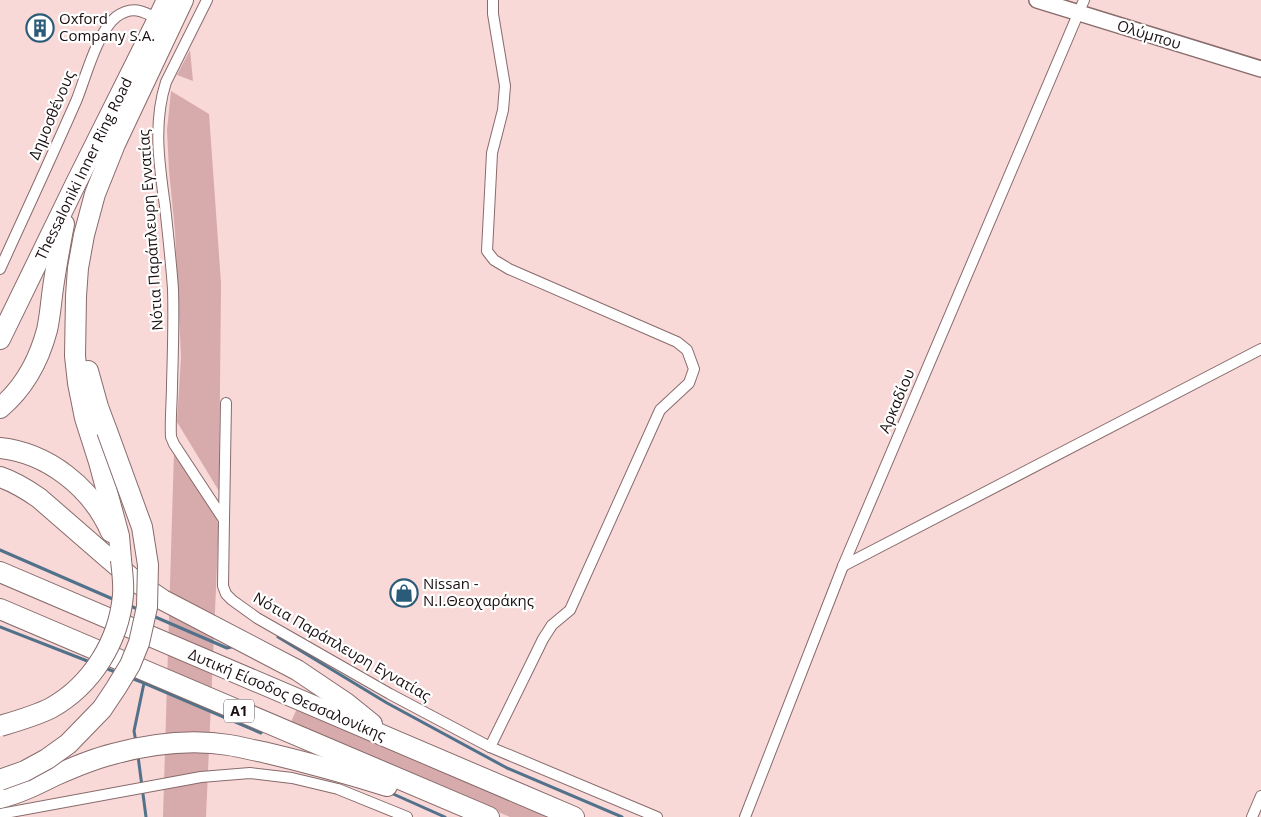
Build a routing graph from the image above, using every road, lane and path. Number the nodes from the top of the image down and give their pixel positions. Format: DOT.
graph roads {
  1 [pos="167,0"];
  2 [pos="183,0"];
  3 [pos="207,0"];
  4 [pos="493,0"];
  5 [pos="1037,0"];
  6 [pos="1081,7"];
  7 [pos="158,19"];
  8 [pos="1261,69"];
  9 [pos="77,181"];
  10 [pos="0,269"];
  11 [pos="76,309"];
  12 [pos="2,334"];
  13 [pos="1261,349"];
  14 [pos="226,403"];
  15 [pos="0,408"];
  16 [pos="0,448"];
  17 [pos="0,477"];
  18 [pos="224,520"];
  19 [pos="122,560"];
  20 [pos="843,566"];
  21 [pos="0,572"];
  22 [pos="0,609"];
  23 [pos="0,726"];
  24 [pos="391,739"];
  25 [pos="490,747"];
  26 [pos="0,780"];
  27 [pos="1261,796"];
  28 [pos="0,798"];
  29 [pos="0,814"];
  30 [pos="483,815"];
  31 [pos="407,817"];
  32 [pos="574,817"];
  33 [pos="657,817"];
  34 [pos="745,817"];
  35 [pos="1252,817"];
  1 -- 7 [label="highway, Thessaloniki Inner Ring Road"];
  2 -- 11 [label="highway, Thessaloniki Inner Ring Road"];
  3 -- 18 [label="street, Νότια Παράπλευρη Εγνατίας"];
  4 -- 25 [label="street"];
  5 -- 6 [label="main road, Ολύμπου"];
  6 -- 8 [label="main road, Ολύμπου"];
  6 -- 20 [label="street, Αρκαδίου"];
  7 -- 9 [label="highway, Thessaloniki Inner Ring Road"];
  7 -- 10 [label="street, Δημοσθένους"];
  9 -- 12 [label="highway, Thessaloniki Inner Ring Road"];
  9 -- 15 [label="highway"];
  11 -- 19 [label="highway, Thessaloniki Inner Ring Road"];
  11 -- 26 [label="highway, bridge"];
  13 -- 20 [label="street"];
  14 -- 18 [label="street"];
  16 -- 19 [label="highway"];
  17 -- 24 [label="highway"];
  18 -- 25 [label="street, Νότια Παράπλευρη Εγνατίας"];
  19 -- 23 [label="highway, Thessaloniki Inner Ring Road, bridge"];
  20 -- 34 [label="street, Αρκαδίου"];
  21 -- 24 [label="highway, Δυτική Είσοδος Θεσσαλονίκης / Α1"];
  22 -- 30 [label="highway, Α1"];
  24 -- 32 [label="highway, Δυτική Είσοδος Θεσσαλονίκης / Α1"];
  25 -- 33 [label="street, Νότια Παράπλευρη Εγνατίας"];
  27 -- 35 [label="street"];
  28 -- 30 [label="highway"];
  29 -- 31 [label="street"];
}
